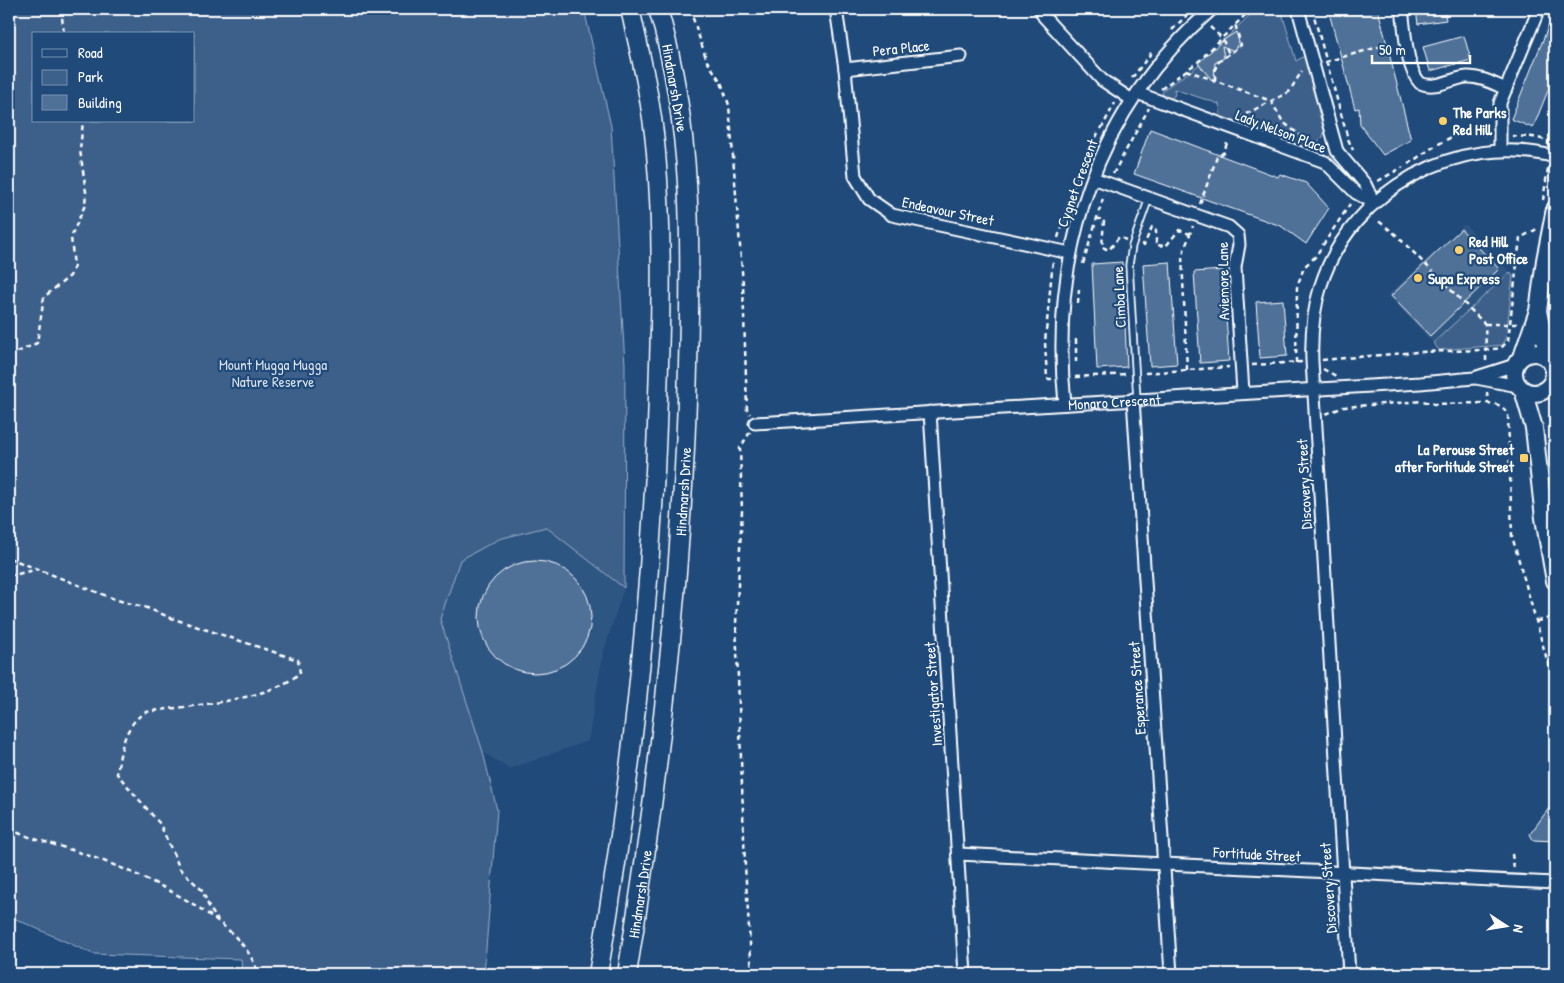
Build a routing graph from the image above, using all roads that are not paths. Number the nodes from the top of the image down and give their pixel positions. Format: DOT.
graph roads {
  1 [pos="630,9"];
  2 [pos="658,9"];
  3 [pos="836,9"];
  4 [pos="1040,9"];
  5 [pos="1212,9"];
  6 [pos="1298,9"];
  7 [pos="1402,9"];
  8 [pos="1539,9"];
  9 [pos="961,56"];
  10 [pos="845,69"];
  11 [pos="1506,89"];
  12 [pos="1134,96"];
  13 [pos="1500,150"];
  14 [pos="1549,159"];
  15 [pos="1093,178"];
  16 [pos="1149,198"];
  17 [pos="1374,203"];
  18 [pos="1548,209"];
  19 [pos="1070,253"];
  20 [pos="1538,311"];
  21 [pos="1518,361"];
  22 [pos="1552,362"];
  23 [pos="1487,377"];
  24 [pos="1550,386"];
  25 [pos="1521,388"];
  26 [pos="1313,390"];
  27 [pos="1243,392"];
  28 [pos="1135,399"];
  29 [pos="1065,404"];
  30 [pos="930,412"];
  31 [pos="755,423"];
  32 [pos="1534,428"];
  33 [pos="1555,576"];
  34 [pos="958,854"];
  35 [pos="1164,864"];
  36 [pos="1342,873"];
  37 [pos="1555,883"];
  38 [pos="598,974"];
  39 [pos="627,974"];
  40 [pos="965,974"];
  41 [pos="1171,974"];
  42 [pos="1349,974"];
  1 -- 38 [label="main road, Hindmarsh Drive"];
  2 -- 39 [label="main road, Hindmarsh Drive"];
  3 -- 10 [label="street, Endeavour Street"];
  4 -- 12 [label="street, Lady Nelson Place"];
  5 -- 12 [label="street, Cygnet Crescent"];
  6 -- 17 [label="street, Lady Nelson Place"];
  7 -- 11 [label="street"];
  8 -- 11 [label="street"];
  9 -- 10 [label="street, Pera Place"];
  10 -- 19 [label="street, Endeavour Street"];
  11 -- 13 [label="street"];
  12 -- 15 [label="street, Cygnet Crescent"];
  12 -- 17 [label="street, Lady Nelson Place"];
  13 -- 14 [label="street, Discovery Street"];
  13 -- 17 [label="street, Discovery Street"];
  15 -- 16 [label="street, Aviemore Lane"];
  15 -- 19 [label="street, Cygnet Crescent"];
  16 -- 27 [label="street, Aviemore Lane"];
  16 -- 28 [label="lane, Cimba Lane"];
  17 -- 26 [label="street, Discovery Street"];
  18 -- 20 [label="street"];
  19 -- 29 [label="street, Cygnet Crescent"];
  20 -- 21 [label="street"];
  20 -- 22 [label="street"];
  21 -- 22 [label="street"];
  21 -- 23 [label="street, Monaro Crescent"];
  21 -- 25 [label="street"];
  22 -- 24 [label="street"];
  23 -- 25 [label="street, Monaro Crescent"];
  23 -- 26 [label="street, Monaro Crescent"];
  24 -- 25 [label="street"];
  24 -- 32 [label="street"];
  25 -- 32 [label="street"];
  26 -- 27 [label="street, Monaro Crescent"];
  26 -- 36 [label="street, Discovery Street"];
  27 -- 28 [label="street, Monaro Crescent"];
  28 -- 29 [label="street, Monaro Crescent"];
  28 -- 35 [label="street, Esperance Street"];
  29 -- 30 [label="street, Monaro Crescent"];
  30 -- 31 [label="street, Monaro Crescent"];
  30 -- 34 [label="street, Investigator Street"];
  32 -- 33 [label="street"];
  34 -- 35 [label="street, Fortitude Street"];
  34 -- 40 [label="street, Investigator Street"];
  35 -- 36 [label="street, Fortitude Street"];
  35 -- 41 [label="street, Esperance Street"];
  36 -- 37 [label="street, Fortitude Street"];
  36 -- 42 [label="street, Discovery Street"];
}
